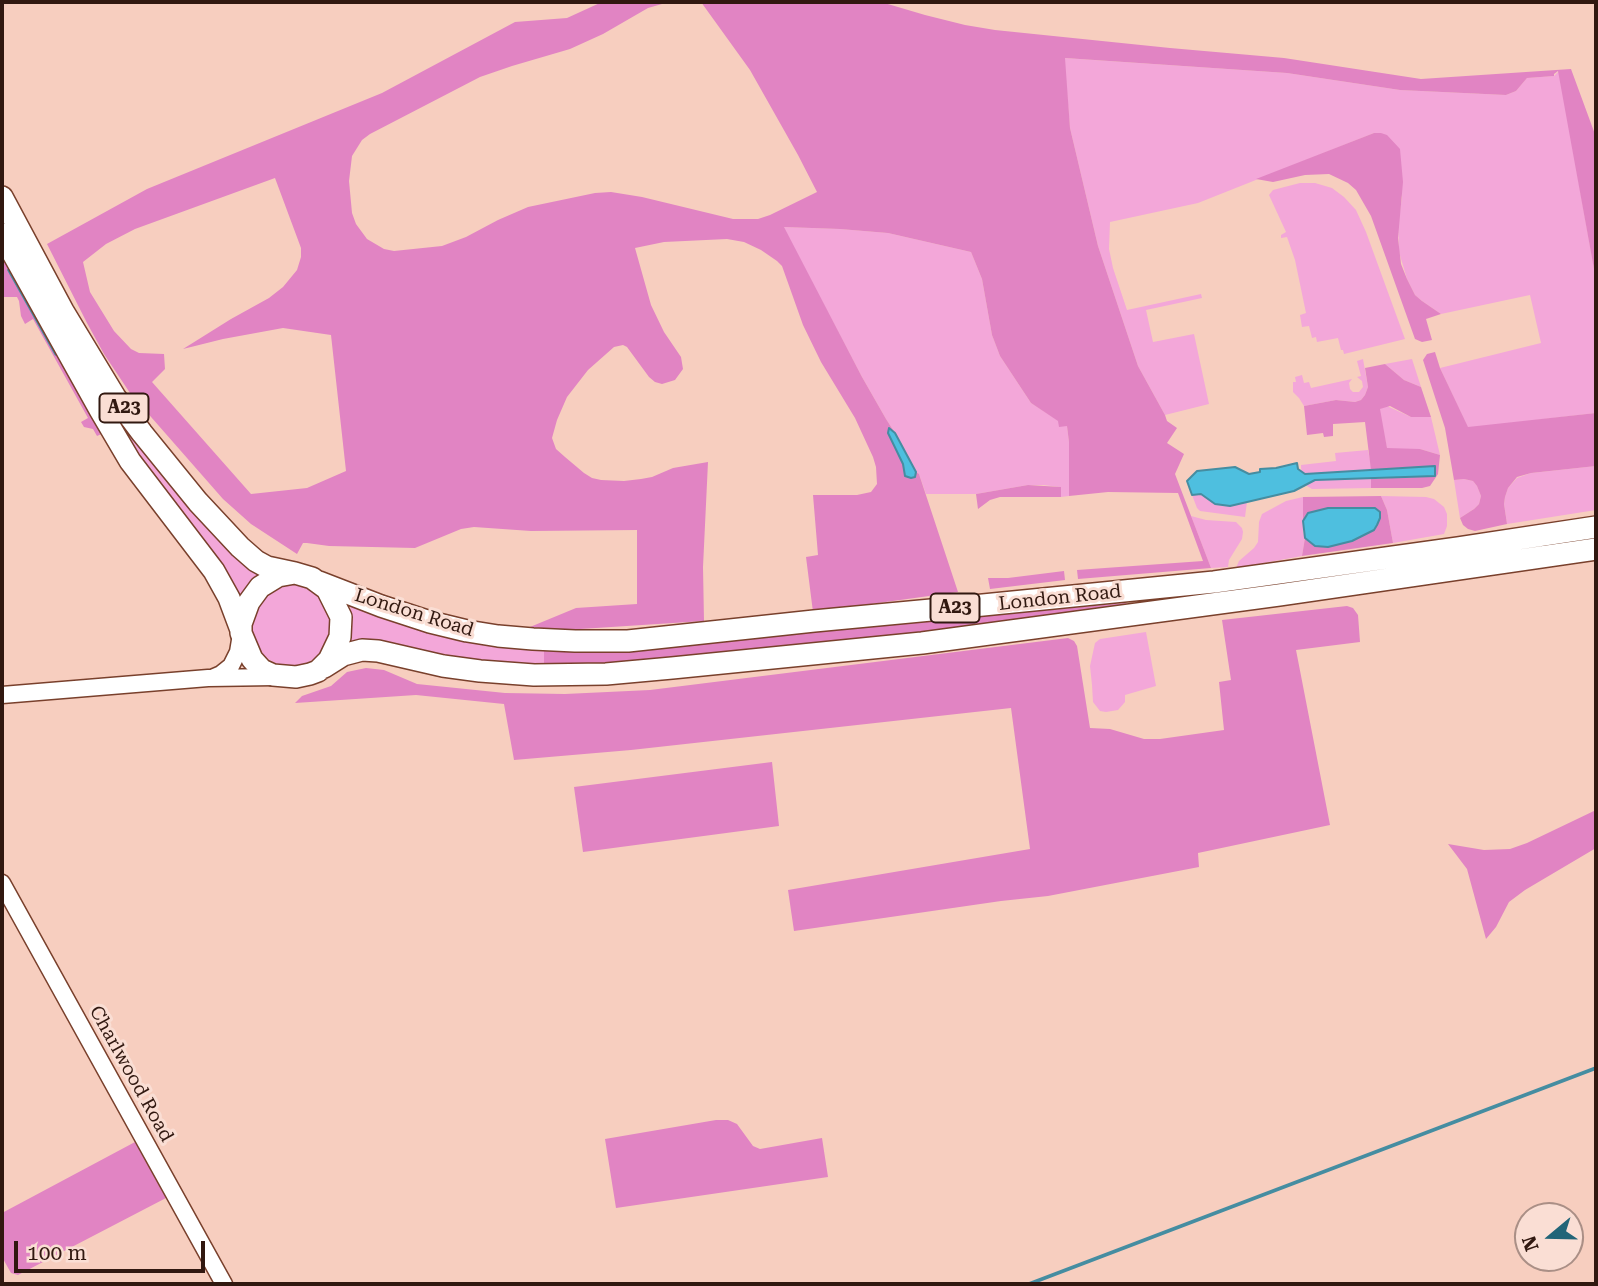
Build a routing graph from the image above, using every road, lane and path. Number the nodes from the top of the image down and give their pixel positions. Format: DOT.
graph roads {
  1 [pos="2,197"];
  2 [pos="2,234"];
  3 [pos="1596,527"];
  4 [pos="1596,549"];
  5 [pos="295,573"];
  6 [pos="319,582"];
  7 [pos="241,632"];
  8 [pos="324,667"];
  9 [pos="281,677"];
  10 [pos="208,678"];
  11 [pos="2,695"];
  12 [pos="2,883"];
  13 [pos="224,1284"];
  1 -- 5 [label="main road, A23"];
  2 -- 7 [label="main road, A23"];
  3 -- 6 [label="main road, London Road / A23"];
  4 -- 8 [label="main road, London Road / A23"];
  5 -- 6 [label="main road"];
  5 -- 7 [label="main road"];
  6 -- 8 [label="main road"];
  7 -- 9 [label="main road"];
  7 -- 10 [label="street"];
  8 -- 9 [label="main road"];
  9 -- 10 [label="street"];
  10 -- 11 [label="street"];
  12 -- 13 [label="street, Charlwood Road"];
}
